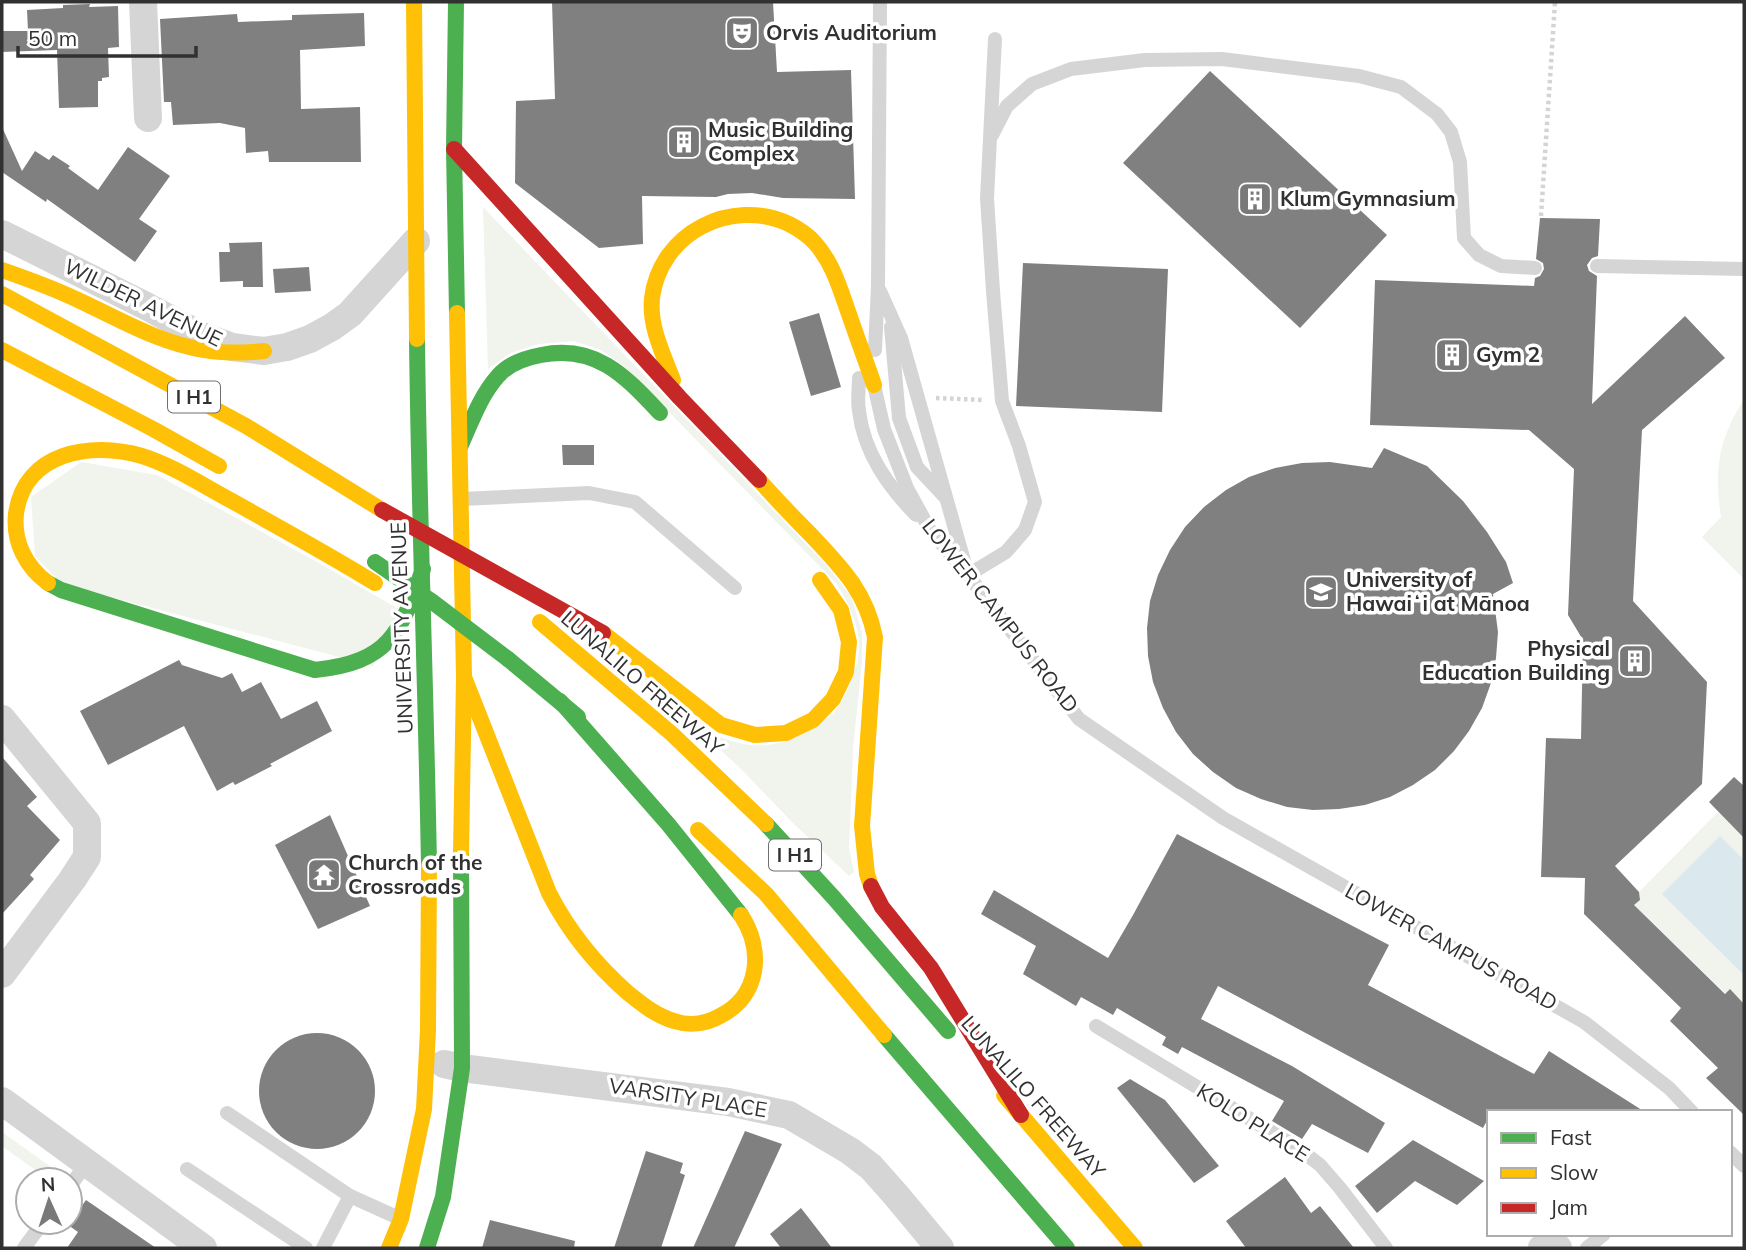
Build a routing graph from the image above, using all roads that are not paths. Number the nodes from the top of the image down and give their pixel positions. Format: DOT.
graph roads {
  1 [pos="143,2"];
  2 [pos="414,2"];
  3 [pos="456,2"];
  4 [pos="880,2"];
  5 [pos="995,39"];
  6 [pos="148,118"];
  7 [pos="989,139"];
  8 [pos="454,149"];
  9 [pos="2,234"];
  10 [pos="416,241"];
  11 [pos="1597,266"];
  12 [pos="1535,268"];
  13 [pos="1744,269"];
  14 [pos="2,270"];
  15 [pos="878,286"];
  16 [pos="2,294"];
  17 [pos="891,315"];
  18 [pos="859,342"];
  19 [pos="2,350"];
  20 [pos="264,351"];
  21 [pos="874,384"];
  22 [pos="680,398"];
  23 [pos="667,419"];
  24 [pos="460,447"];
  25 [pos="228,471"];
  26 [pos="461,499"];
  27 [pos="947,500"];
  28 [pos="382,510"];
  29 [pos="930,530"];
  30 [pos="358,550"];
  31 [pos="808,568"];
  32 [pos="423,569"];
  33 [pos="968,575"];
  34 [pos="735,588"];
  35 [pos="430,600"];
  36 [pos="511,600"];
  37 [pos="535,619"];
  38 [pos="464,677"];
  39 [pos="560,701"];
  40 [pos="2,719"];
  41 [pos="2,974"];
  42 [pos="1096,1026"];
  43 [pos="428,1060"];
  44 [pos="462,1068"];
  45 [pos="2,1101"];
  46 [pos="1690,1110"];
  47 [pos="227,1113"];
  48 [pos="1021,1115"];
  49 [pos="1732,1154"];
  50 [pos="87,1163"];
  51 [pos="84,1167"];
  52 [pos="1744,1167"];
  53 [pos="187,1169"];
  54 [pos="350,1196"];
  55 [pos="401,1219"];
  56 [pos="1602,1236"];
  57 [pos="202,1248"];
  58 [pos="306,1248"];
  59 [pos="323,1248"];
  60 [pos="389,1248"];
  61 [pos="427,1248"];
  62 [pos="940,1248"];
  63 [pos="1067,1248"];
  64 [pos="1135,1248"];
  65 [pos="1386,1248"];
  66 [pos="1542,1248"];
  67 [pos="1558,1248"];
  68 [pos="1587,1248"];
  1 -- 6 [label="street"];
  2 -- 10 [label="main road, UNIVERSITY AVENUE"];
  3 -- 8 [label="main road"];
  4 -- 15 [label="lane, LOWER CAMPUS ROAD"];
  5 -- 7 [label="lane"];
  7 -- 12 [label="lane"];
  7 -- 33 [label="lane"];
  8 -- 22 [label="main road"];
  8 -- 24 [label="main road"];
  9 -- 20 [label="street, WILDER AVENUE"];
  10 -- 20 [label="street, WILDER AVENUE"];
  10 -- 32 [label="main road, UNIVERSITY AVENUE"];
  11 -- 13 [label="lane"];
  14 -- 20 [label="main road"];
  15 -- 17 [label="lane"];
  15 -- 18 [label="lane"];
  15 -- 21 [label="lane, LOWER CAMPUS ROAD"];
  16 -- 28 [label="main road, I H1"];
  17 -- 27 [label="lane"];
  17 -- 27 [label="lane"];
  18 -- 21 [label="main road"];
  18 -- 22 [label="main road"];
  18 -- 29 [label="lane"];
  19 -- 25 [label="main road, I H1"];
  21 -- 29 [label="lane, LOWER CAMPUS ROAD"];
  22 -- 48 [label="main road"];
  23 -- 24 [label="main road"];
  24 -- 26 [label="main road"];
  26 -- 34 [label="lane"];
  26 -- 38 [label="main road"];
  27 -- 33 [label="lane"];
  28 -- 31 [label="main road, bridge"];
  28 -- 36 [label="main road, I H1, bridge"];
  29 -- 33 [label="lane, LOWER CAMPUS ROAD"];
  30 -- 35 [label="main road, I H1, bridge"];
  32 -- 35 [label="main road"];
  32 -- 43 [label="main road, UNIVERSITY AVENUE"];
  33 -- 46 [label="lane, LOWER CAMPUS ROAD"];
  35 -- 39 [label="main road, I H1, bridge"];
  37 -- 48 [label="main road, LUNALILO FREEWAY / I H1"];
  38 -- 39 [label="main road"];
  38 -- 44 [label="main road"];
  39 -- 63 [label="main road, I H1"];
  40 -- 41 [label="street"];
  42 -- 65 [label="lane, KOLO PLACE"];
  43 -- 44 [label="street, VARSITY PLACE"];
  43 -- 55 [label="main road, UNIVERSITY AVENUE"];
  44 -- 61 [label="main road"];
  44 -- 62 [label="street, VARSITY PLACE"];
  45 -- 50 [label="street"];
  47 -- 54 [label="lane"];
  48 -- 64 [label="main road, LUNALILO FREEWAY / I H1"];
  49 -- 52 [label="lane"];
  50 -- 51 [label="lane"];
  50 -- 57 [label="street"];
  53 -- 58 [label="lane"];
  54 -- 55 [label="lane"];
  54 -- 59 [label="lane"];
  55 -- 60 [label="main road, UNIVERSITY AVENUE"];
  56 -- 68 [label="lane"];
  66 -- 67 [label="street"];
}
